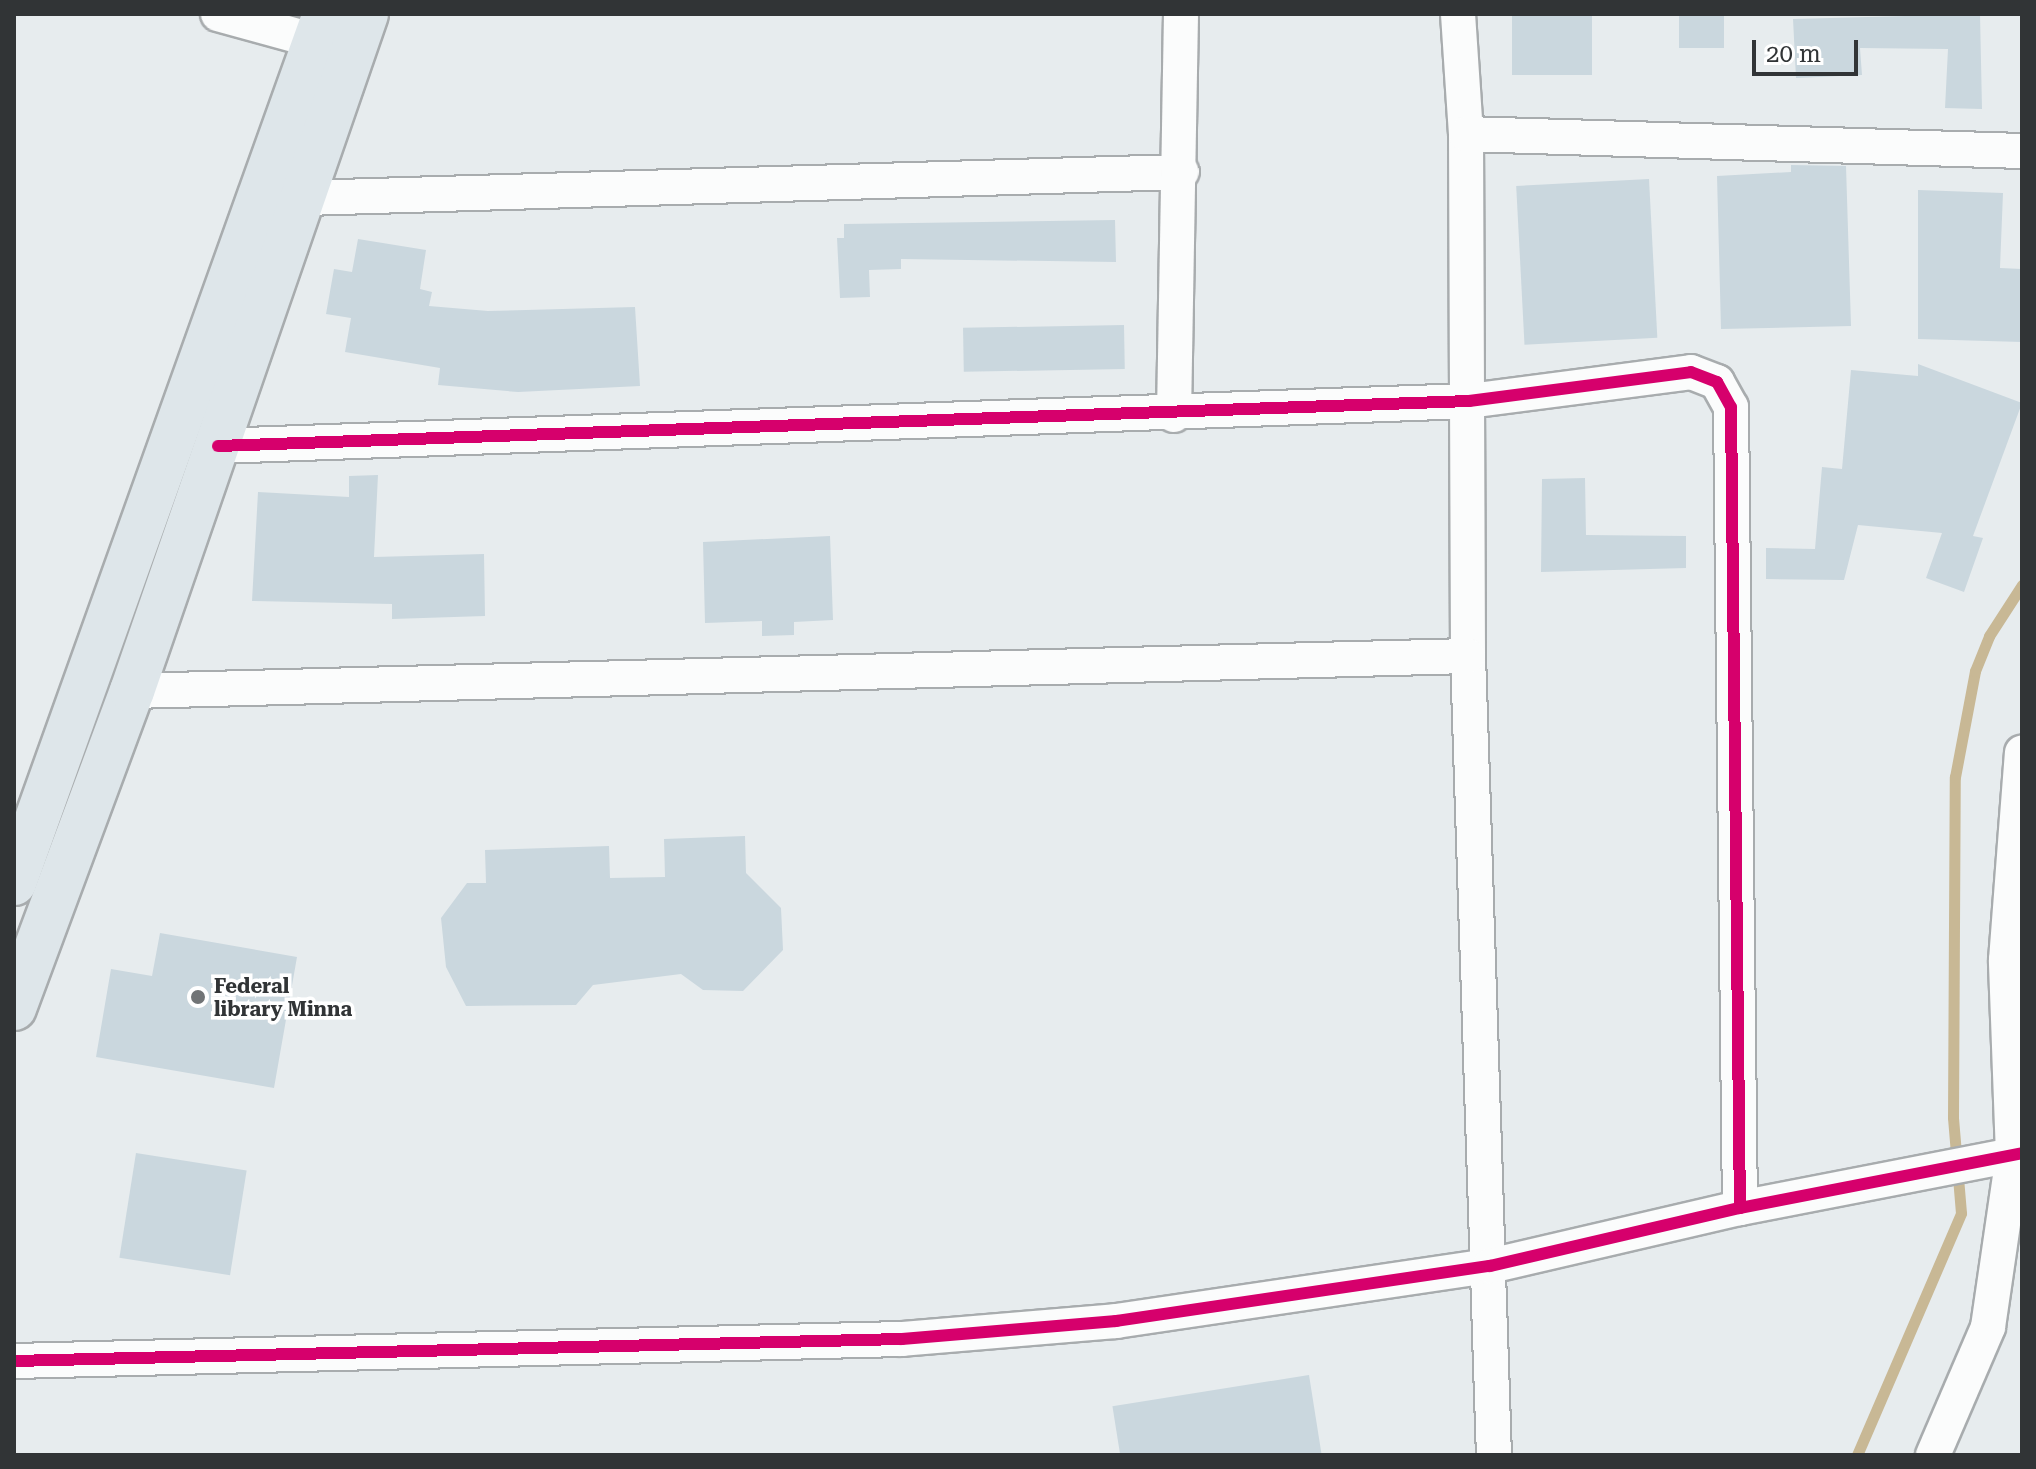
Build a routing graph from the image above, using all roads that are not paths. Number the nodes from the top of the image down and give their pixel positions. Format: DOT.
graph roads {
  1 [pos="218,14"];
  2 [pos="366,14"];
  3 [pos="1181,14"];
  4 [pos="1458,14"];
  5 [pos="321,28"];
  6 [pos="1466,134"];
  7 [pos="2022,151"];
  8 [pos="1182,172"];
  9 [pos="305,198"];
  10 [pos="1469,401"];
  11 [pos="1174,415"];
  12 [pos="218,446"];
  13 [pos="1468,656"];
  14 [pos="132,691"];
  15 [pos="2022,753"];
  16 [pos="14,883"];
  17 [pos="2015,924"];
  18 [pos="14,1008"];
  19 [pos="2012,1155"];
  20 [pos="1740,1208"];
  21 [pos="1490,1266"];
  22 [pos="14,1361"];
  23 [pos="1494,1455"];
  24 [pos="1933,1455"];
  1 -- 5 [label="street"];
  2 -- 9 [label="main road"];
  3 -- 8 [label="street"];
  4 -- 6 [label="street"];
  5 -- 16 [label="main road"];
  6 -- 7 [label="street"];
  6 -- 10 [label="street"];
  8 -- 9 [label="street"];
  8 -- 11 [label="street"];
  9 -- 12 [label="main road"];
  10 -- 11 [label="street"];
  10 -- 13 [label="street"];
  10 -- 20 [label="street"];
  11 -- 12 [label="street"];
  12 -- 14 [label="main road"];
  13 -- 14 [label="street"];
  13 -- 21 [label="street"];
  14 -- 18 [label="main road"];
  15 -- 17 [label="street"];
  17 -- 19 [label="street"];
  19 -- 20 [label="street"];
  19 -- 24 [label="street"];
  20 -- 21 [label="street"];
  21 -- 22 [label="street"];
  21 -- 23 [label="street"];
}
